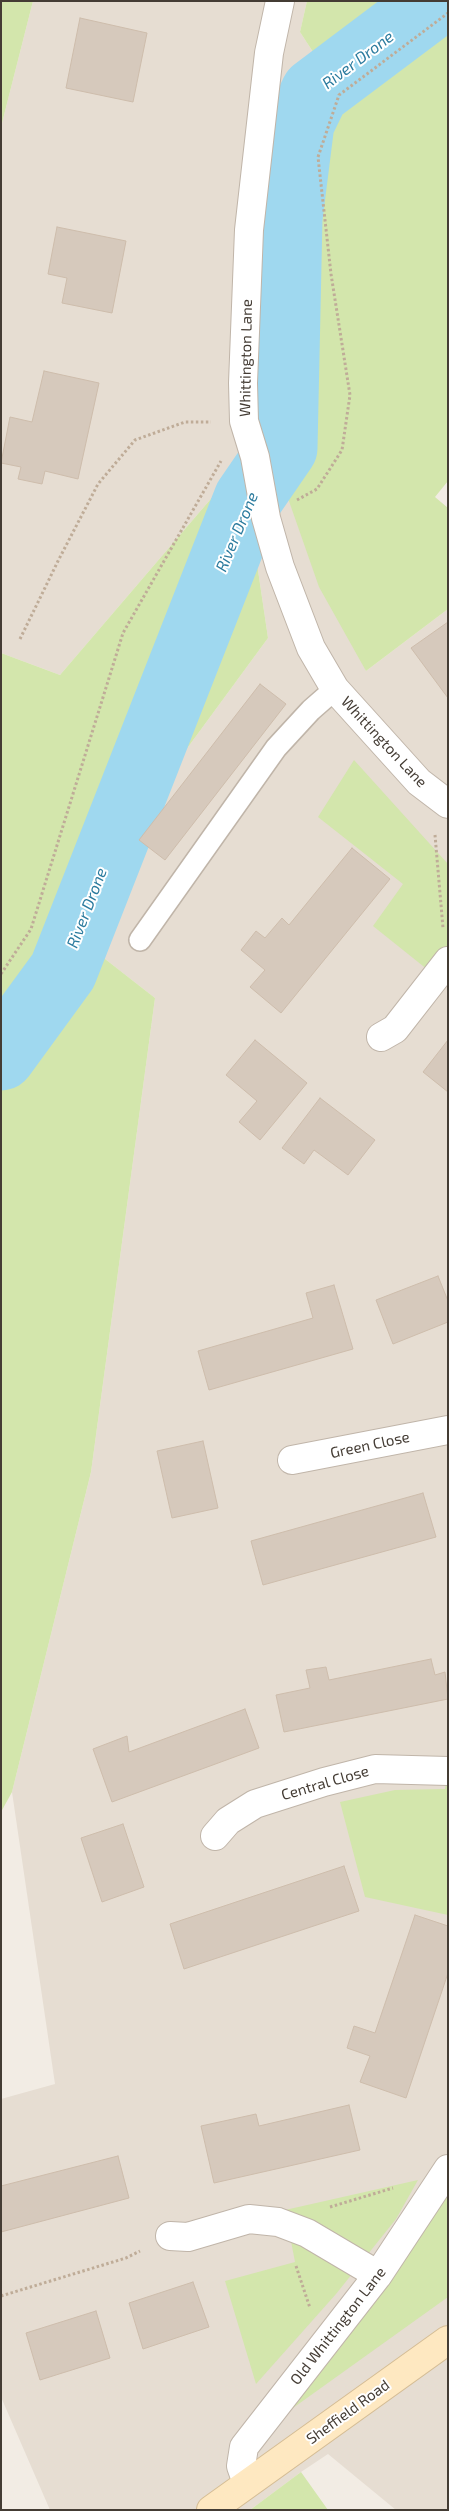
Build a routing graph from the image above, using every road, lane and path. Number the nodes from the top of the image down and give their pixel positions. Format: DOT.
graph roads {
  1 [pos="280,1"];
  2 [pos="448,13"];
  3 [pos="244,421"];
  4 [pos="254,454"];
  5 [pos="266,518"];
  6 [pos="20,639"];
  7 [pos="335,689"];
  8 [pos="440,798"];
  9 [pos="140,940"];
  10 [pos="447,962"];
  11 [pos="1,974"];
  12 [pos="381,1037"];
  13 [pos="448,1430"];
  14 [pos="292,1460"];
  15 [pos="448,1771"];
  16 [pos="215,1836"];
  17 [pos="445,2173"];
  18 [pos="287,2226"];
  19 [pos="170,2236"];
  20 [pos="378,2275"];
  21 [pos="1,2296"];
  22 [pos="448,2340"];
  23 [pos="323,2346"];
  24 [pos="247,2484"];
  25 [pos="211,2510"];
  1 -- 3 [label="street, Whittington Lane"];
  2 -- 5 [label="path"];
  3 -- 4 [label="street, Whittington Lane"];
  3 -- 6 [label="path"];
  4 -- 5 [label="street, Whittington Lane"];
  4 -- 11 [label="path"];
  5 -- 7 [label="street, Whittington Lane"];
  7 -- 8 [label="street, Whittington Lane"];
  7 -- 9 [label="lane"];
  8 -- 10 [label="path"];
  10 -- 12 [label="street"];
  13 -- 14 [label="street, Green Close"];
  15 -- 16 [label="street, Central Close"];
  17 -- 18 [label="path"];
  17 -- 20 [label="street, Old Whittington Lane"];
  18 -- 19 [label="street"];
  18 -- 20 [label="street"];
  18 -- 23 [label="path"];
  19 -- 21 [label="path"];
  20 -- 23 [label="street, Old Whittington Lane"];
  22 -- 24 [label="main road, Sheffield Road"];
  23 -- 24 [label="street, Old Whittington Lane"];
  24 -- 25 [label="main road, Sheffield Road"];
}
